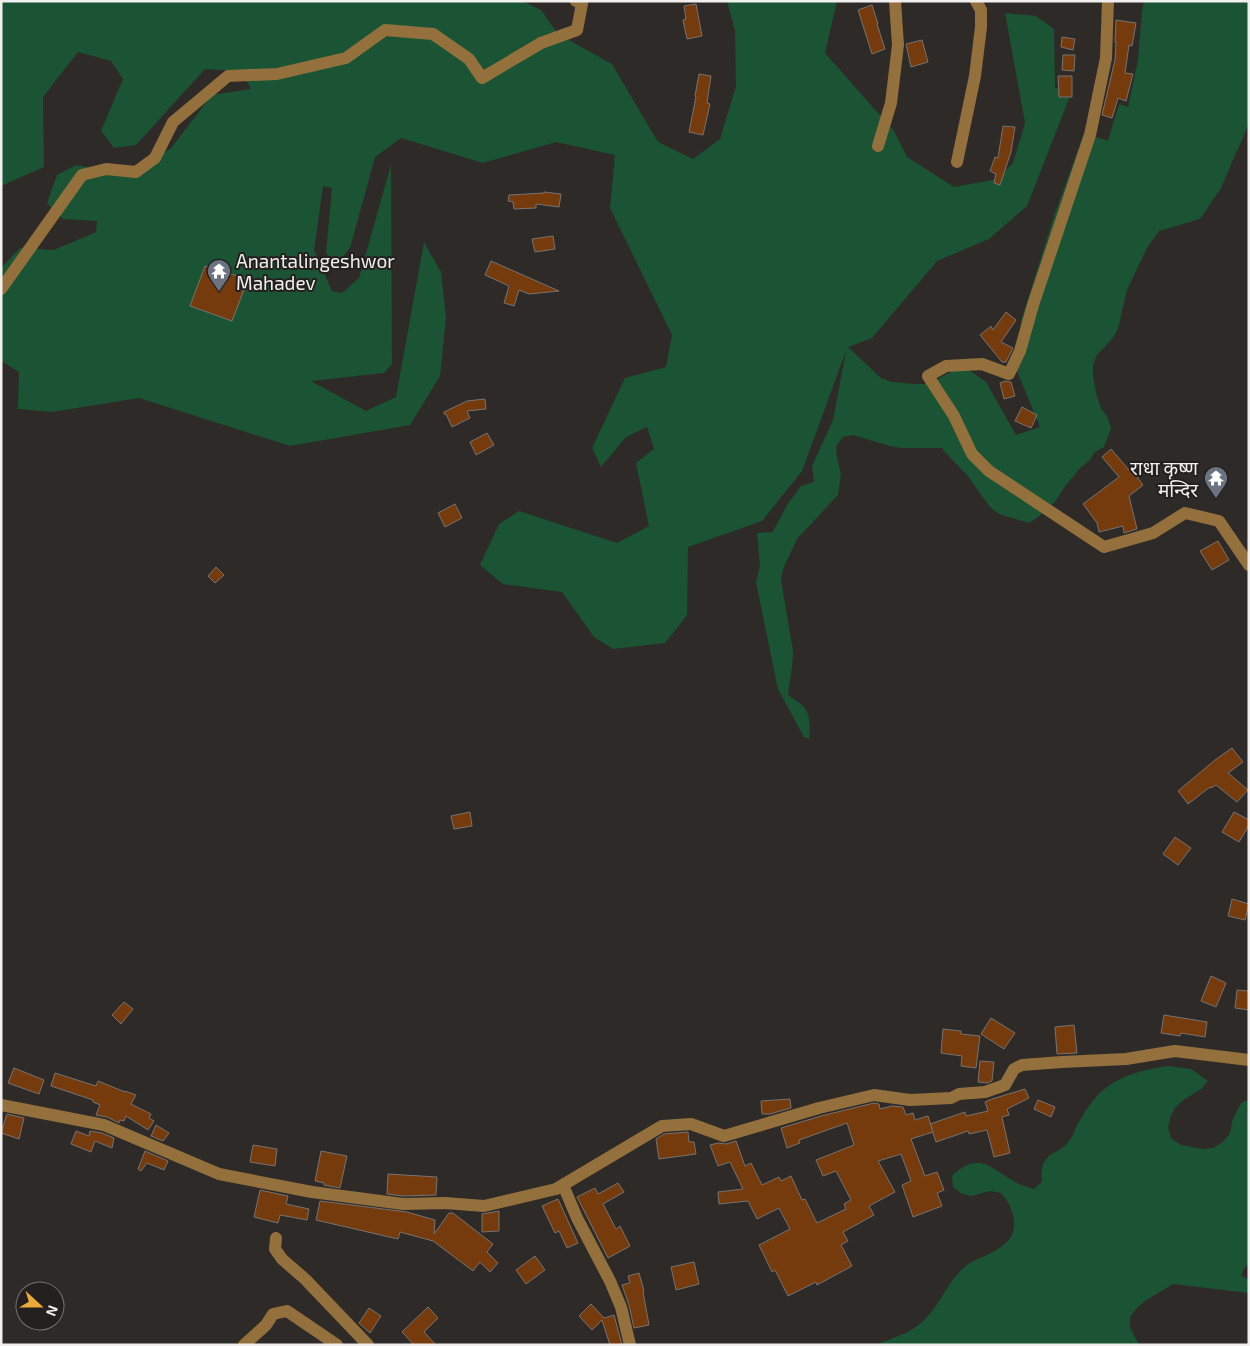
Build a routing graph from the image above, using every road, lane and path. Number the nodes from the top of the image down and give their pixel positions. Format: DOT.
graph roads {
  1 [pos="576,1"];
  2 [pos="895,1"];
  3 [pos="976,1"];
  4 [pos="1108,1"];
  5 [pos="878,146"];
  6 [pos="957,162"];
  7 [pos="1,289"];
  8 [pos="1249,565"];
  9 [pos="1249,1060"];
  10 [pos="1,1105"];
  11 [pos="563,1185"];
  12 [pos="276,1238"];
  13 [pos="244,1345"];
  14 [pos="337,1345"];
  15 [pos="368,1345"];
  16 [pos="630,1345"];
  1 -- 7 [label="street"];
  2 -- 5 [label="street"];
  3 -- 6 [label="street"];
  4 -- 8 [label="street"];
  9 -- 11 [label="street"];
  10 -- 11 [label="street"];
  11 -- 16 [label="street"];
  12 -- 15 [label="street"];
  13 -- 14 [label="street"];
}
